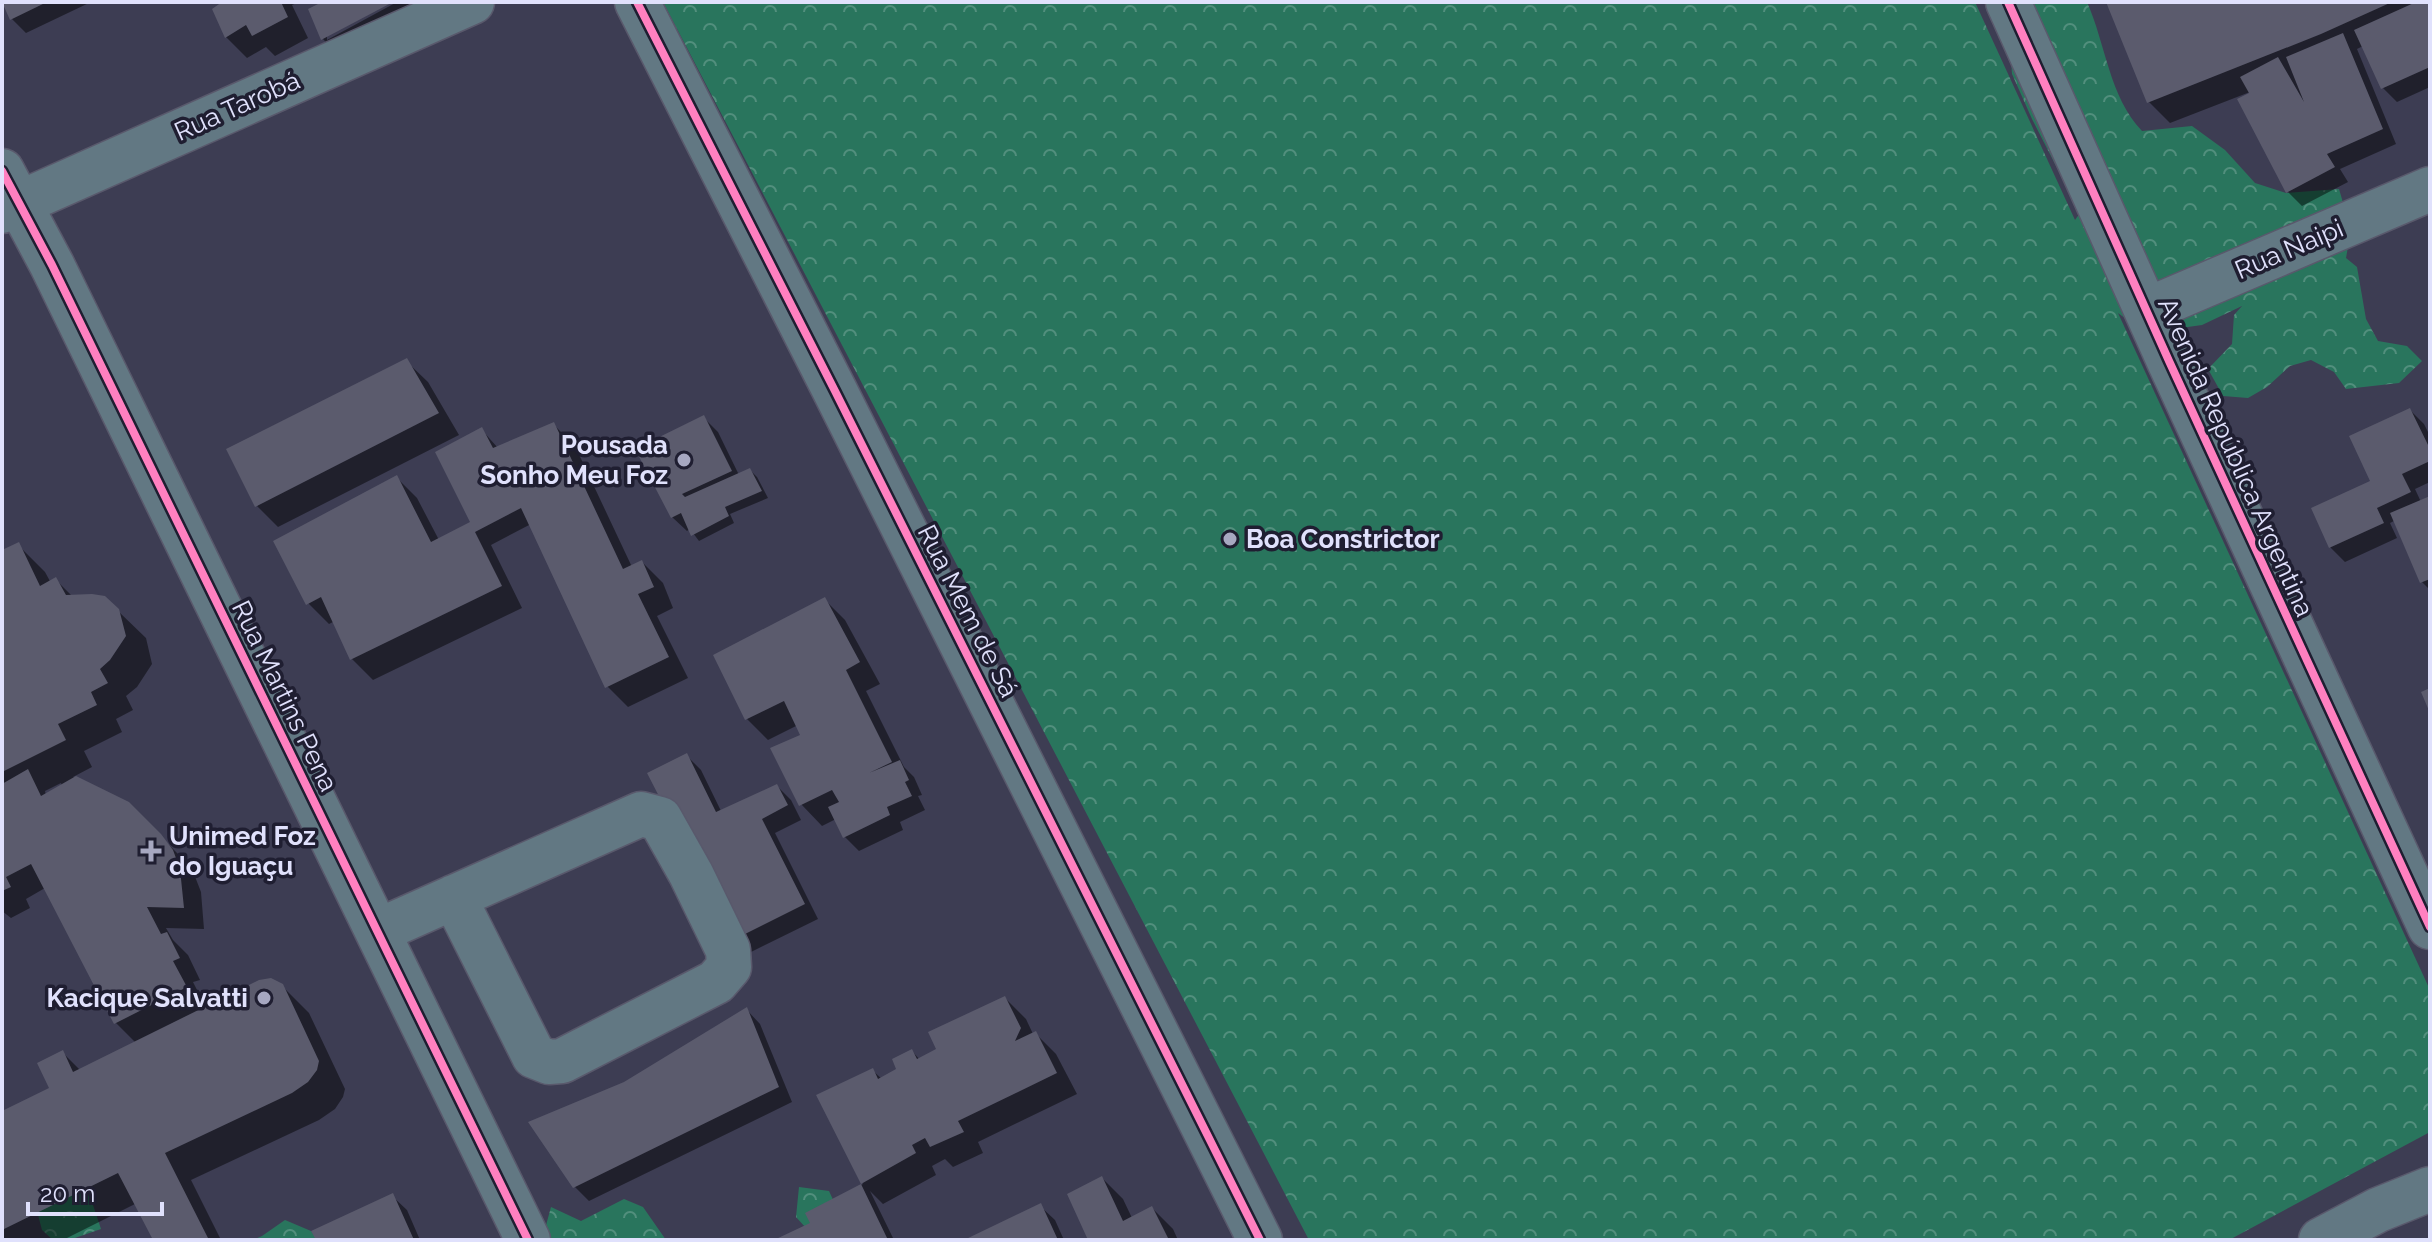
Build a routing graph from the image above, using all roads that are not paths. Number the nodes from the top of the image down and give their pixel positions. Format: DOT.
graph roads {
  1 [pos="472,2"];
  2 [pos="637,2"];
  3 [pos="2008,2"];
  4 [pos="2430,189"];
  5 [pos="8,195"];
  6 [pos="2147,310"];
  7 [pos="454,897"];
  8 [pos="2430,927"];
  9 [pos="378,931"];
  10 [pos="2430,1189"];
  11 [pos="528,1240"];
  12 [pos="1260,1240"];
  13 [pos="2321,1240"];
  1 -- 5 [label="street, Rua Tarobá"];
  2 -- 12 [label="street, Rua Mem de Sá"];
  3 -- 6 [label="street, Avenida República Argentina"];
  4 -- 6 [label="street, Rua Naipi"];
  5 -- 9 [label="street, Rua Martins Pena"];
  6 -- 8 [label="street, Avenida República Argentina"];
  7 -- 7 [label="street"];
  7 -- 9 [label="street"];
  9 -- 11 [label="street, Rua Martins Pena"];
  10 -- 13 [label="street"];
}
